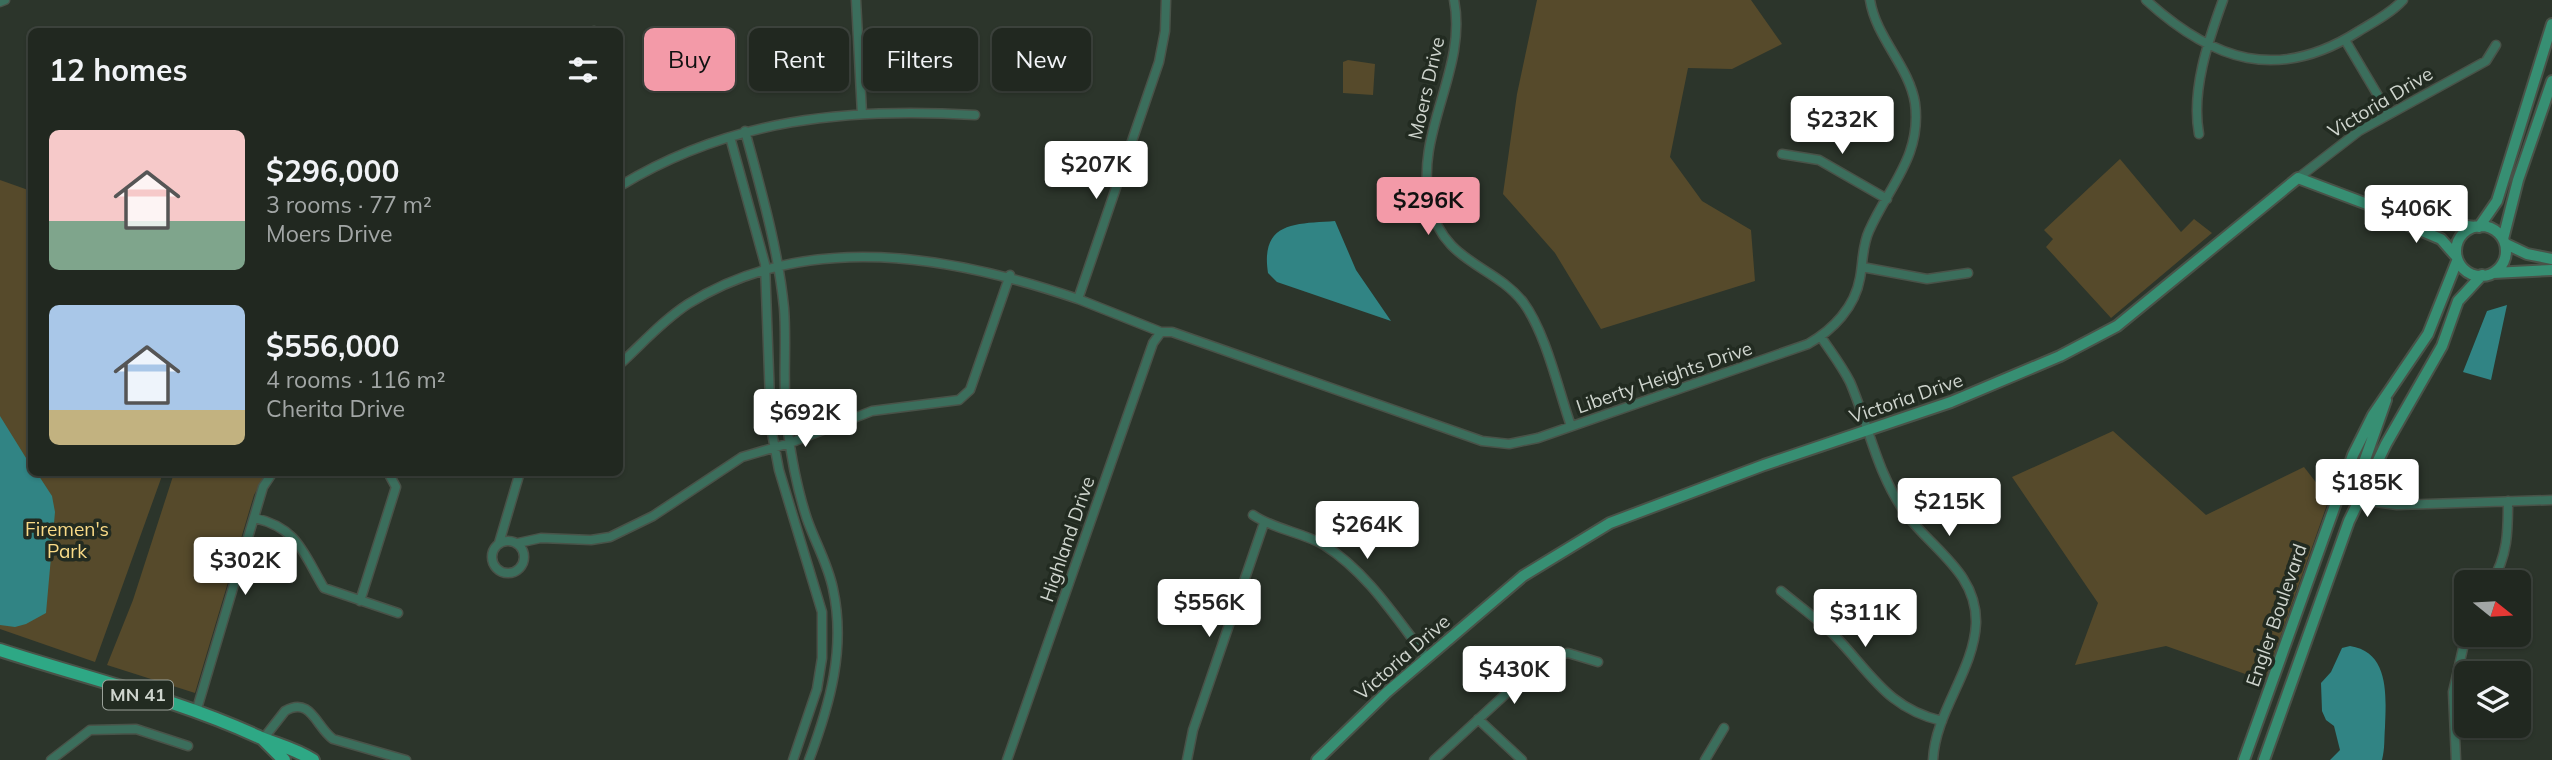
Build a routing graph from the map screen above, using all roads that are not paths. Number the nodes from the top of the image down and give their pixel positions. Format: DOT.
graph roads {
  1 [pos="5,0"];
  2 [pos="856,0"];
  3 [pos="1166,0"];
  4 [pos="1454,0"];
  5 [pos="1870,0"];
  6 [pos="2146,0"];
  7 [pos="2223,0"];
  8 [pos="2403,0"];
  9 [pos="0,2"];
  10 [pos="2552,24"];
  11 [pos="2345,40"];
  12 [pos="2208,45"];
  13 [pos="2496,45"];
  14 [pos="2552,82"];
  15 [pos="862,114"];
  16 [pos="975,114"];
  17 [pos="2389,114"];
  18 [pos="745,131"];
  19 [pos="2199,134"];
  20 [pos="730,137"];
  21 [pos="1782,154"];
  22 [pos="2298,178"];
  23 [pos="623,184"];
  24 [pos="1887,200"];
  25 [pos="2404,218"];
  26 [pos="2477,227"];
  27 [pos="2504,242"];
  28 [pos="2456,258"];
  29 [pos="2552,259"];
  30 [pos="778,267"];
  31 [pos="1862,267"];
  32 [pos="2552,270"];
  33 [pos="765,272"];
  34 [pos="1968,274"];
  35 [pos="2487,274"];
  36 [pos="1010,275"];
  37 [pos="1078,299"];
  38 [pos="1161,332"];
  39 [pos="1821,337"];
  40 [pos="623,361"];
  41 [pos="2389,391"];
  42 [pos="1571,426"];
  43 [pos="1866,430"];
  44 [pos="790,443"];
  45 [pos="775,447"];
  46 [pos="270,476"];
  47 [pos="390,476"];
  48 [pos="519,476"];
  49 [pos="2360,496"];
  50 [pos="2552,500"];
  51 [pos="2508,501"];
  52 [pos="1253,515"];
  53 [pos="255,518"];
  54 [pos="1264,523"];
  55 [pos="499,543"];
  56 [pos="518,543"];
  57 [pos="2497,570"];
  58 [pos="1781,591"];
  59 [pos="360,601"];
  60 [pos="398,613"];
  61 [pos="2463,648"];
  62 [pos="0,650"];
  63 [pos="1427,657"];
  64 [pos="1598,662"];
  65 [pos="196,712"];
  66 [pos="1478,719"];
  67 [pos="1942,721"];
  68 [pos="1724,729"];
  69 [pos="263,738"];
  70 [pos="188,746"];
  71 [pos="51,760"];
  72 [pos="285,760"];
  73 [pos="313,760"];
  74 [pos="406,760"];
  75 [pos="793,760"];
  76 [pos="809,760"];
  77 [pos="1007,760"];
  78 [pos="1187,760"];
  79 [pos="1317,760"];
  80 [pos="1434,760"];
  81 [pos="1522,760"];
  82 [pos="1705,760"];
  83 [pos="1933,760"];
  84 [pos="2244,760"];
  85 [pos="2264,760"];
  86 [pos="2456,760"];
  1 -- 9 [label="street"];
  2 -- 15 [label="street"];
  3 -- 37 [label="street"];
  4 -- 42 [label="street, Moers Drive"];
  5 -- 24 [label="street, Liberty Heights Drive"];
  6 -- 12 [label="street"];
  7 -- 12 [label="street"];
  8 -- 11 [label="street"];
  10 -- 26 [label="main road"];
  11 -- 12 [label="street"];
  11 -- 17 [label="street"];
  12 -- 19 [label="street"];
  13 -- 17 [label="street, Victoria Drive"];
  14 -- 27 [label="main road"];
  15 -- 16 [label="street"];
  15 -- 18 [label="street"];
  17 -- 22 [label="street, Victoria Drive"];
  18 -- 20 [label="street"];
  18 -- 30 [label="street"];
  20 -- 23 [label="street"];
  20 -- 33 [label="street"];
  21 -- 24 [label="street"];
  22 -- 25 [label="main road"];
  22 -- 43 [label="main road, Victoria Drive"];
  24 -- 31 [label="street, Liberty Heights Drive"];
  25 -- 26 [label="main road"];
  25 -- 28 [label="main road"];
  26 -- 27 [label="main road"];
  26 -- 28 [label="main road"];
  27 -- 29 [label="main road"];
  27 -- 35 [label="main road"];
  28 -- 35 [label="main road"];
  28 -- 41 [label="main road, Engler Boulevard"];
  30 -- 33 [label="street"];
  30 -- 36 [label="street"];
  30 -- 44 [label="street"];
  31 -- 34 [label="street"];
  31 -- 39 [label="street, Liberty Heights Drive"];
  32 -- 35 [label="main road"];
  33 -- 40 [label="street"];
  33 -- 45 [label="street"];
  35 -- 49 [label="main road, Engler Boulevard"];
  36 -- 37 [label="street"];
  36 -- 44 [label="street"];
  37 -- 38 [label="street, Liberty Heights Drive"];
  38 -- 42 [label="street, Liberty Heights Drive"];
  38 -- 77 [label="street, Highland Drive"];
  39 -- 42 [label="street, Liberty Heights Drive"];
  39 -- 43 [label="street"];
  41 -- 49 [label="main road"];
  41 -- 84 [label="main road, Engler Boulevard"];
  43 -- 63 [label="main road, Victoria Drive"];
  43 -- 67 [label="street"];
  44 -- 45 [label="street"];
  44 -- 76 [label="street"];
  45 -- 56 [label="street"];
  45 -- 75 [label="street"];
  46 -- 53 [label="street"];
  47 -- 59 [label="street"];
  48 -- 55 [label="street"];
  49 -- 51 [label="street"];
  49 -- 85 [label="main road, Engler Boulevard"];
  50 -- 51 [label="street"];
  51 -- 57 [label="street"];
  52 -- 54 [label="street"];
  53 -- 59 [label="street"];
  53 -- 65 [label="street"];
  54 -- 63 [label="street"];
  54 -- 78 [label="street"];
  55 -- 56 [label="street"];
  55 -- 56 [label="street"];
  58 -- 67 [label="street"];
  59 -- 60 [label="street"];
  61 -- 86 [label="street"];
  62 -- 65 [label="main road, MN 41"];
  63 -- 79 [label="main road, Victoria Drive"];
  64 -- 66 [label="street"];
  65 -- 69 [label="main road, MN 41"];
  66 -- 80 [label="street"];
  66 -- 81 [label="street"];
  67 -- 83 [label="street"];
  68 -- 82 [label="street"];
  69 -- 72 [label="main road, MN 41"];
  69 -- 73 [label="main road, MN 41"];
  69 -- 74 [label="street"];
  70 -- 71 [label="street"];
}
